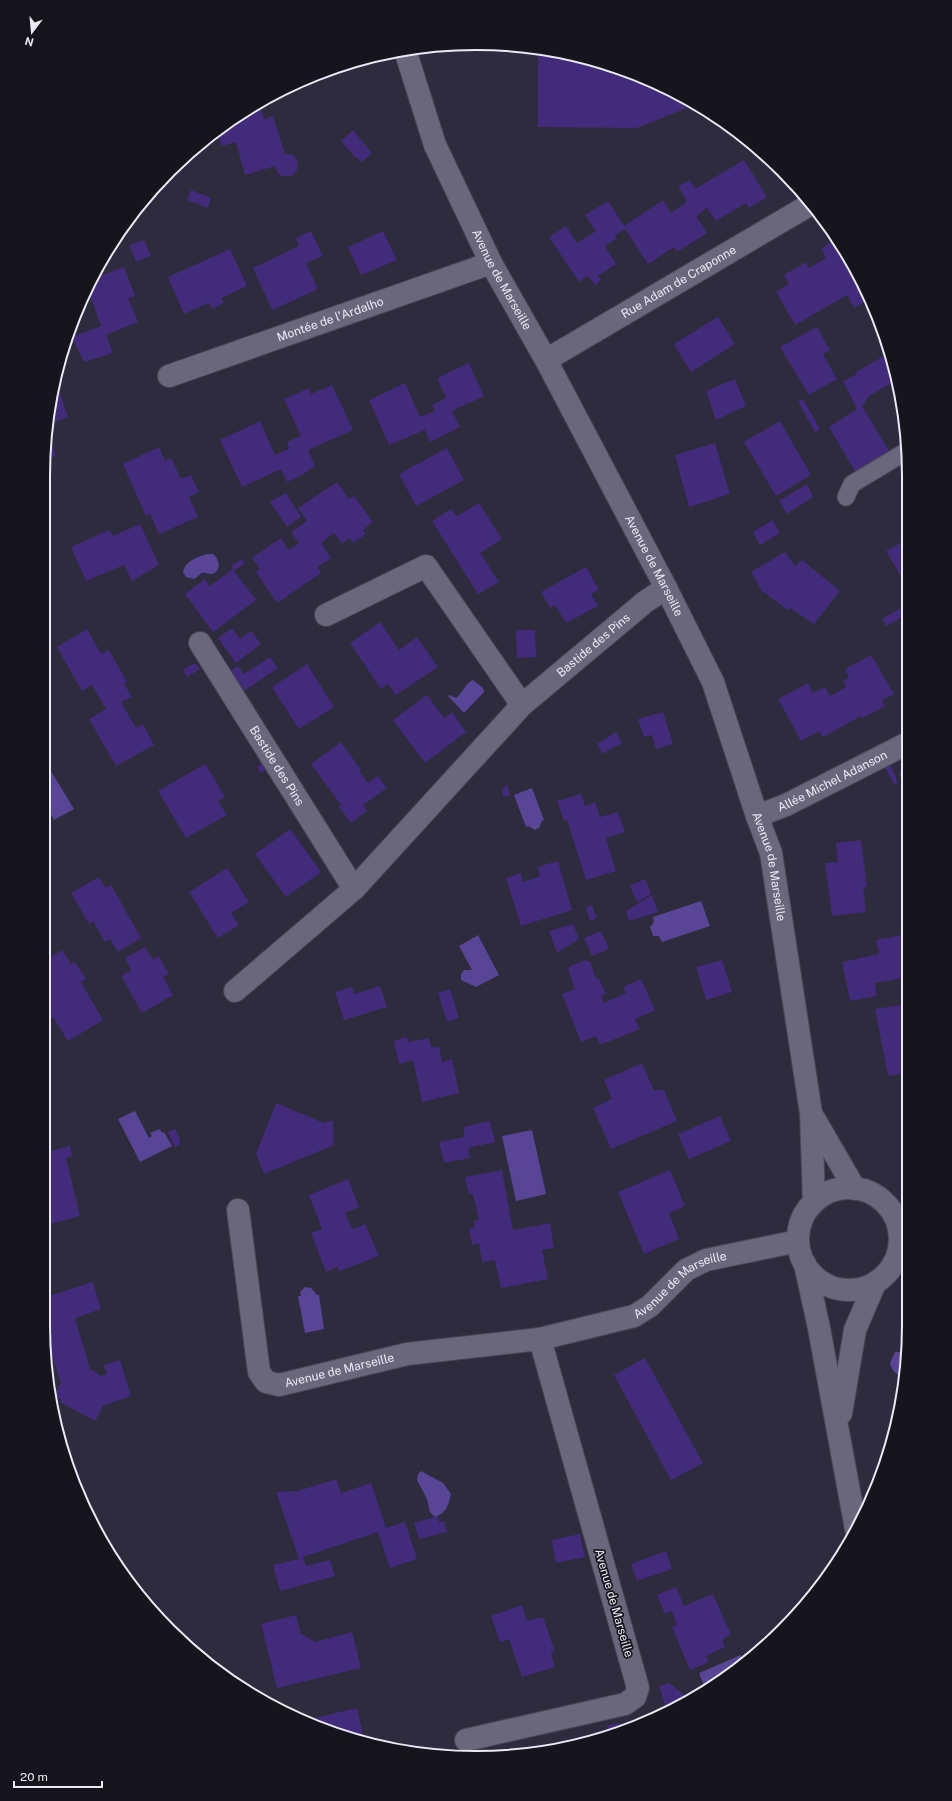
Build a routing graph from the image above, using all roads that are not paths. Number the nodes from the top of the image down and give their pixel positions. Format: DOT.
graph roads {
  1 [pos="407,56"];
  2 [pos="806,207"];
  3 [pos="491,263"];
  4 [pos="546,360"];
  5 [pos="169,376"];
  6 [pos="901,454"];
  7 [pos="846,497"];
  8 [pos="666,588"];
  9 [pos="326,615"];
  10 [pos="200,643"];
  11 [pos="522,705"];
  12 [pos="902,746"];
  13 [pos="757,816"];
  14 [pos="354,889"];
  15 [pos="234,991"];
  16 [pos="811,1113"];
  17 [pos="855,1189"];
  18 [pos="814,1202"];
  19 [pos="238,1210"];
  20 [pos="898,1211"];
  21 [pos="798,1241"];
  22 [pos="805,1264"];
  23 [pos="890,1275"];
  24 [pos="540,1339"];
  25 [pos="838,1427"];
  26 [pos="854,1520"];
  27 [pos="466,1740"];
  1 -- 3 [label="street, Avenue de Marseille"];
  2 -- 4 [label="street, Rue Adam de Craponne"];
  3 -- 4 [label="street, Avenue de Marseille"];
  3 -- 5 [label="street, Montée de l'Ardalho"];
  4 -- 8 [label="street, Avenue de Marseille"];
  6 -- 7 [label="lane"];
  8 -- 11 [label="street, Bastide des Pins"];
  8 -- 13 [label="street, Avenue de Marseille"];
  9 -- 11 [label="street"];
  10 -- 14 [label="street, Bastide des Pins"];
  11 -- 14 [label="street, Bastide des Pins"];
  12 -- 13 [label="street, Allée Michel Adanson"];
  13 -- 16 [label="street, Avenue de Marseille"];
  14 -- 15 [label="street, Bastide des Pins"];
  16 -- 17 [label="street, Avenue de Marseille"];
  16 -- 18 [label="street, Avenue de Marseille"];
  17 -- 18 [label="street"];
  17 -- 20 [label="street"];
  18 -- 21 [label="street"];
  19 -- 24 [label="street, Avenue de Marseille"];
  20 -- 23 [label="street"];
  21 -- 22 [label="street"];
  21 -- 24 [label="street, Avenue de Marseille"];
  22 -- 23 [label="street"];
  22 -- 25 [label="street"];
  23 -- 25 [label="street"];
  24 -- 27 [label="street, Avenue de Marseille"];
  25 -- 26 [label="street"];
}
